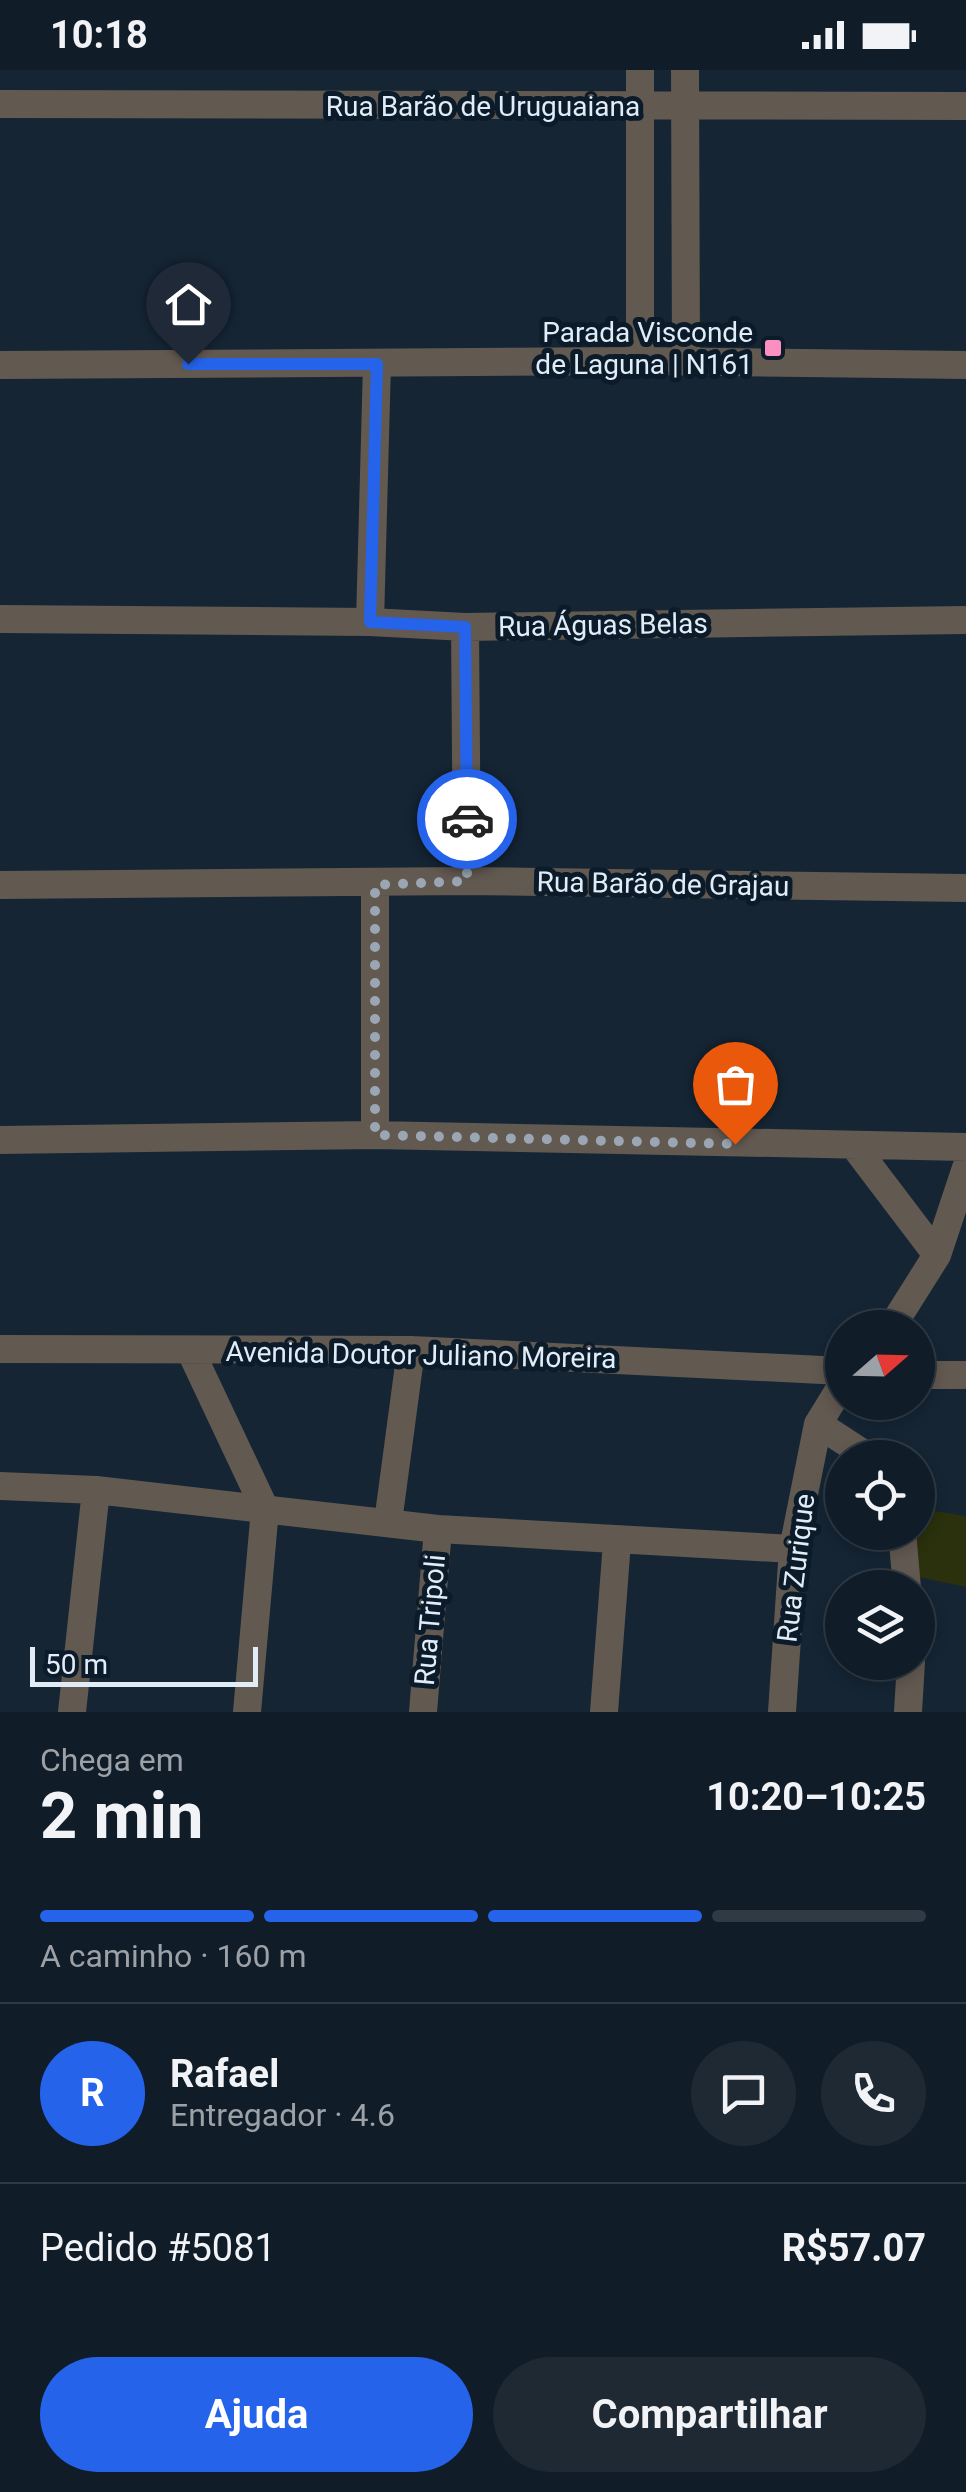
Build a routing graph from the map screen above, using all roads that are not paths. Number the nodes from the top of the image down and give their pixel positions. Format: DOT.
graph roads {
  1 [pos="640,70"];
  2 [pos="685,70"];
  3 [pos="0,104"];
  4 [pos="639,106"];
  5 [pos="966,106"];
  6 [pos="684,108"];
  7 [pos="640,361"];
  8 [pos="686,361"];
  9 [pos="377,364"];
  10 [pos="966,365"];
  11 [pos="0,366"];
  12 [pos="0,619"];
  13 [pos="966,620"];
  14 [pos="370,622"];
  15 [pos="465,627"];
  16 [pos="467,881"];
  17 [pos="0,885"];
  18 [pos="375,885"];
  19 [pos="966,888"];
  20 [pos="375,1135"];
  21 [pos="0,1140"];
  22 [pos="855,1146"];
  23 [pos="966,1148"];
  24 [pos="966,1168"];
  25 [pos="936,1255"];
  26 [pos="902,1310"];
  27 [pos="5,1344"];
  28 [pos="411,1350"];
  29 [pos="191,1352"];
  30 [pos="825,1370"];
  31 [pos="935,1374"];
  32 [pos="966,1375"];
  33 [pos="825,1413"];
  34 [pos="818,1424"];
  35 [pos="842,1440"];
  36 [pos="0,1486"];
  37 [pos="96,1490"];
  38 [pos="265,1509"];
  39 [pos="388,1522"];
  40 [pos="438,1528"];
  41 [pos="617,1542"];
  42 [pos="793,1549"];
  43 [pos="910,1680"];
  44 [pos="72,1712"];
  45 [pos="247,1712"];
  46 [pos="422,1712"];
  47 [pos="604,1712"];
  48 [pos="782,1712"];
  49 [pos="908,1712"];
  1 -- 4 [label="street"];
  2 -- 6 [label="street"];
  3 -- 4 [label="street, Rua Barão de Uruguaiana"];
  4 -- 6 [label="street, Rua Barão de Uruguaiana"];
  4 -- 7 [label="street"];
  5 -- 6 [label="street, Rua Barão de Uruguaiana"];
  6 -- 8 [label="street"];
  7 -- 8 [label="street"];
  7 -- 9 [label="street"];
  8 -- 10 [label="street"];
  9 -- 11 [label="street"];
  9 -- 14 [label="street"];
  12 -- 14 [label="street, Rua Águas Belas"];
  13 -- 15 [label="street, Rua Águas Belas"];
  14 -- 15 [label="street, Rua Águas Belas"];
  15 -- 16 [label="street"];
  16 -- 18 [label="street, Rua Barão de Grajau"];
  16 -- 19 [label="street, Rua Barão de Grajau"];
  17 -- 18 [label="street, Rua Barão de Grajau"];
  18 -- 20 [label="street"];
  20 -- 21 [label="street"];
  20 -- 22 [label="street"];
  22 -- 23 [label="street"];
  22 -- 25 [label="street"];
  24 -- 25 [label="street"];
  25 -- 26 [label="street"];
  27 -- 29 [label="street, Avenida Doutor Juliano Moreira"];
  28 -- 29 [label="street, Avenida Doutor Juliano Moreira"];
  28 -- 30 [label="street, Avenida Doutor Juliano Moreira"];
  28 -- 39 [label="street"];
  29 -- 38 [label="street"];
  31 -- 32 [label="street"];
  33 -- 34 [label="street, Rua Zurique"];
  34 -- 35 [label="street"];
  34 -- 42 [label="street, Rua Zurique"];
  36 -- 37 [label="street"];
  37 -- 38 [label="street"];
  37 -- 44 [label="street"];
  38 -- 39 [label="street"];
  38 -- 45 [label="street"];
  39 -- 40 [label="street"];
  40 -- 41 [label="street"];
  40 -- 46 [label="street, Rua Tripoli"];
  41 -- 42 [label="street"];
  41 -- 47 [label="street"];
  42 -- 48 [label="street, Rua Zurique"];
  43 -- 49 [label="street"];
}
